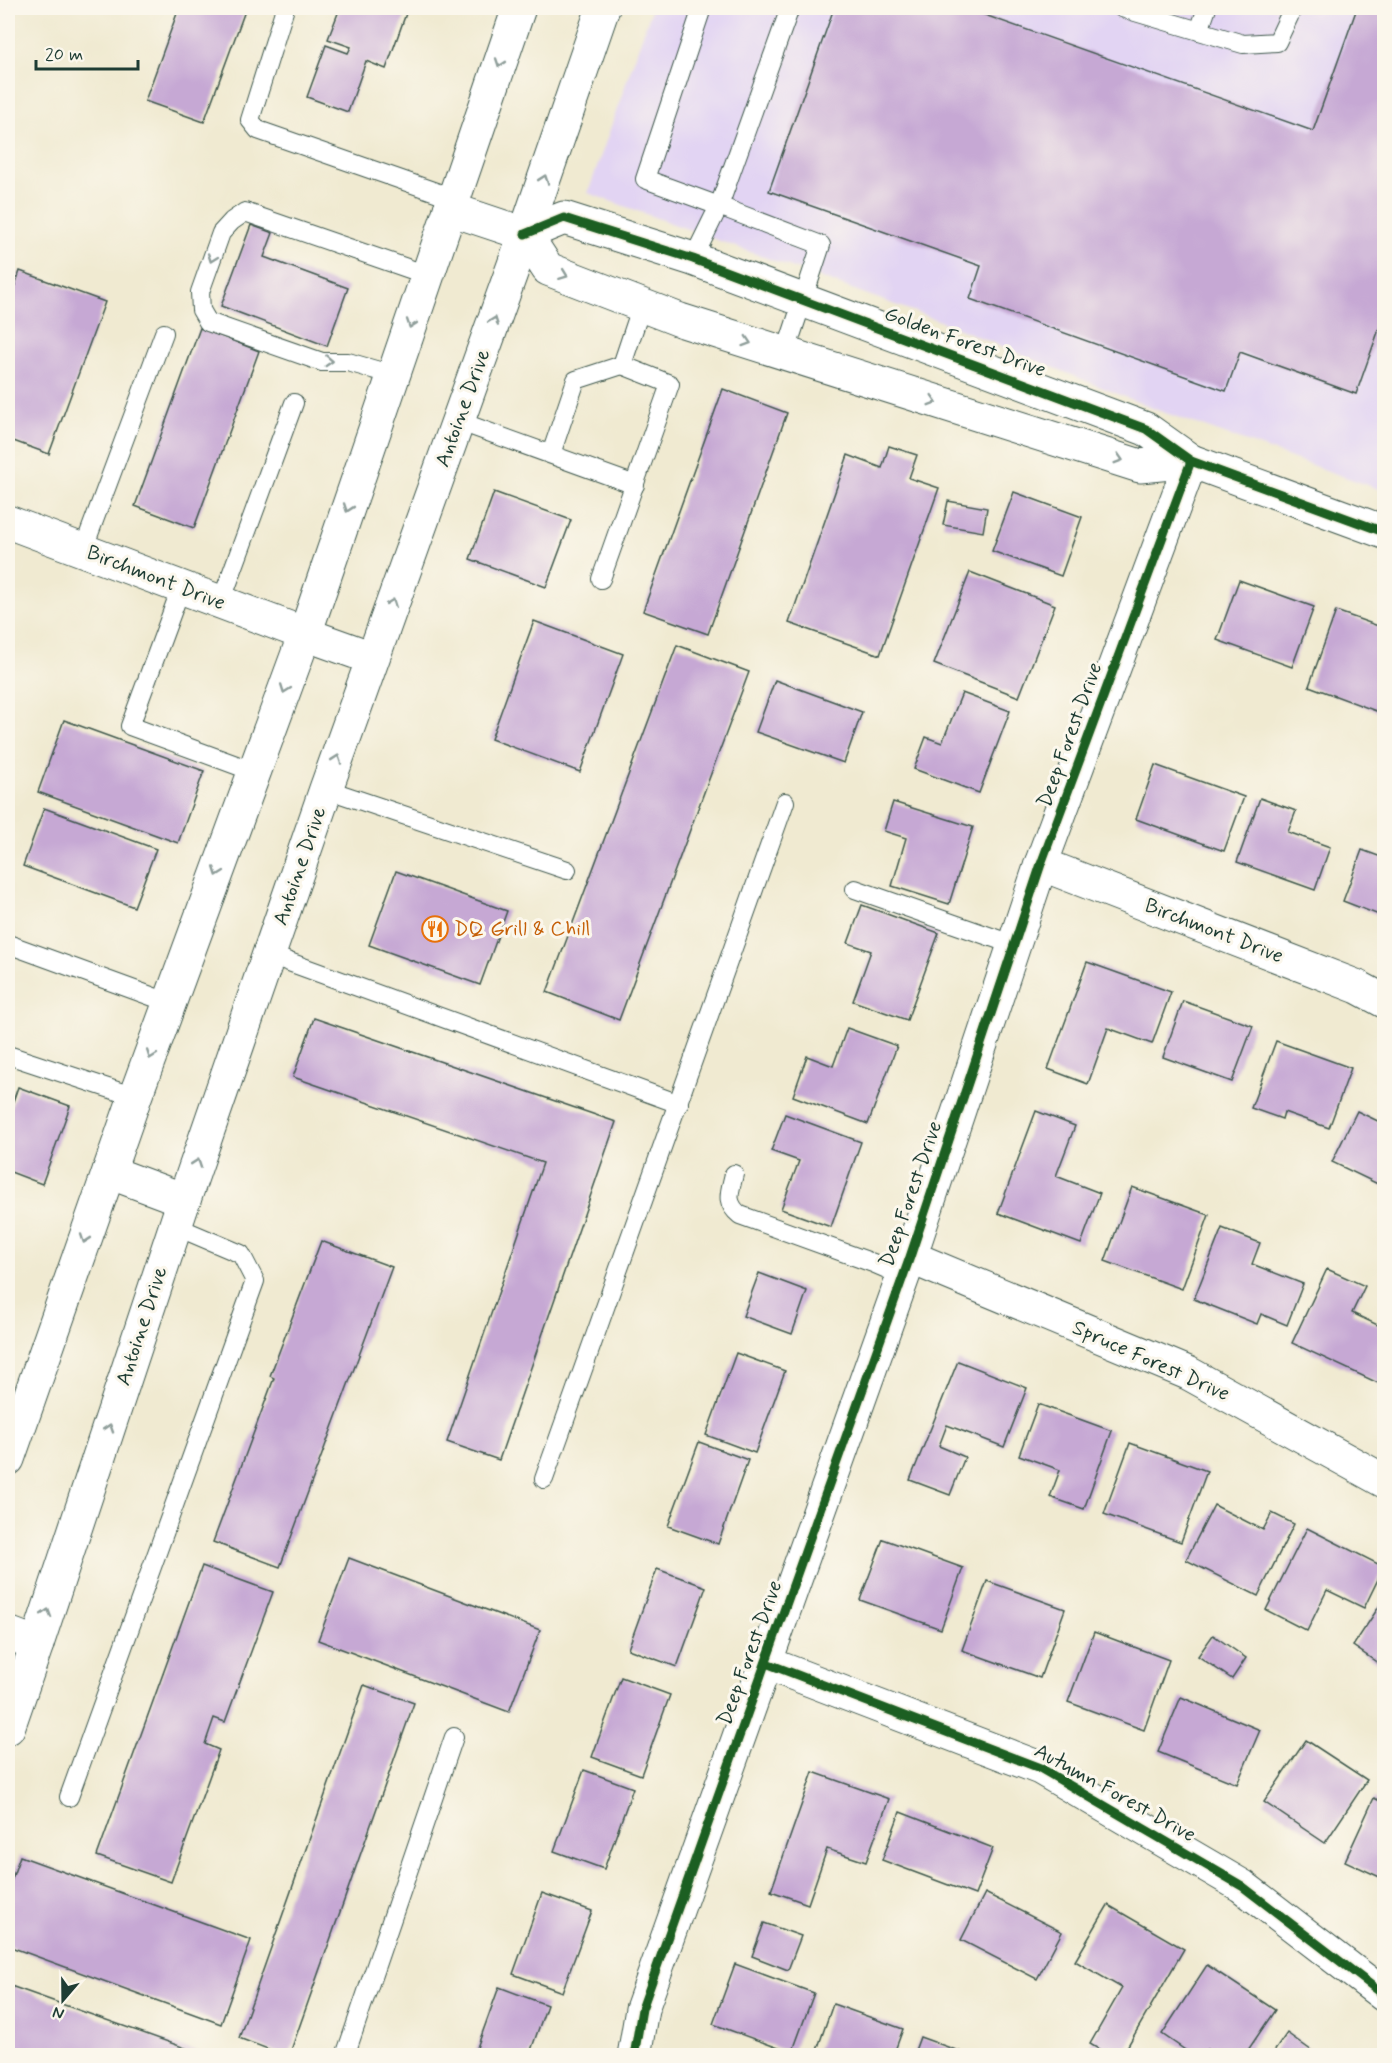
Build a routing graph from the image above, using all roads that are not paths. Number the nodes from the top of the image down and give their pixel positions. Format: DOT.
graph roads {
  1 [pos="285,8"];
  2 [pos="519,8"];
  3 [pos="603,8"];
  4 [pos="702,8"];
  5 [pos="790,8"];
  6 [pos="1122,8"];
  7 [pos="1207,8"];
  8 [pos="1293,8"];
  9 [pos="1199,31"];
  10 [pos="452,204"];
  11 [pos="719,206"];
  12 [pos="525,234"];
  13 [pos="693,259"];
  14 [pos="427,275"];
  15 [pos="802,301"];
  16 [pos="642,305"];
  17 [pos="164,333"];
  18 [pos="785,354"];
  19 [pos="622,365"];
  20 [pos="393,375"];
  21 [pos="294,403"];
  22 [pos="458,421"];
  23 [pos="551,454"];
  24 [pos="1191,461"];
  25 [pos="635,485"];
  26 [pos="8,522"];
  27 [pos="1384,532"];
  28 [pos="83,550"];
  29 [pos="601,579"];
  30 [pos="181,588"];
  31 [pos="221,602"];
  32 [pos="305,634"];
  33 [pos="372,658"];
  34 [pos="255,772"];
  35 [pos="326,789"];
  36 [pos="785,802"];
  37 [pos="1041,864"];
  38 [pos="567,870"];
  39 [pos="855,889"];
  40 [pos="8,944"];
  41 [pos="1014,945"];
  42 [pos="270,955"];
  43 [pos="1384,1001"];
  44 [pos="170,1004"];
  45 [pos="8,1055"];
  46 [pos="135,1098"];
  47 [pos="679,1104"];
  48 [pos="109,1172"];
  49 [pos="735,1174"];
  50 [pos="180,1213"];
  51 [pos="906,1266"];
  52 [pos="8,1459"];
  53 [pos="544,1479"];
  54 [pos="1384,1481"];
  55 [pos="8,1633"];
  56 [pos="38,1644"];
  57 [pos="766,1663"];
  58 [pos="8,1728"];
  59 [pos="454,1737"];
  60 [pos="69,1797"];
  61 [pos="1384,1995"];
  62 [pos="345,2055"];
  63 [pos="634,2055"];
  1 -- 10 [label="lane"];
  2 -- 10 [label="street, one-way"];
  12 -- 3 [label="street, Antoine Drive, one-way"];
  4 -- 11 [label="lane"];
  5 -- 11 [label="lane"];
  6 -- 9 [label="lane"];
  7 -- 9 [label="lane"];
  8 -- 9 [label="lane"];
  10 -- 12 [label="street"];
  10 -- 14 [label="street"];
  11 -- 13 [label="lane"];
  11 -- 15 [label="lane"];
  12 -- 13 [label="street, Golden Forest Drive"];
  12 -- 16 [label="street, Golden Forest Drive, one-way"];
  22 -- 12 [label="street, Antoine Drive, one-way"];
  13 -- 15 [label="street, Golden Forest Drive"];
  14 -- 20 [label="street, one-way"];
  14 -- 20 [label="lane, one-way"];
  15 -- 18 [label="lane"];
  15 -- 24 [label="street, Golden Forest Drive"];
  16 -- 18 [label="street, Golden Forest Drive, one-way"];
  16 -- 19 [label="lane"];
  17 -- 28 [label="lane"];
  18 -- 24 [label="street, Golden Forest Drive, one-way"];
  19 -- 23 [label="lane"];
  19 -- 25 [label="lane"];
  20 -- 32 [label="street, one-way"];
  21 -- 31 [label="lane"];
  22 -- 23 [label="lane"];
  33 -- 22 [label="street, Antoine Drive, one-way"];
  23 -- 25 [label="lane"];
  24 -- 27 [label="street, Golden Forest Drive"];
  24 -- 37 [label="street, Deep Forest Drive"];
  25 -- 29 [label="lane"];
  26 -- 28 [label="street, Birchmont Drive"];
  28 -- 30 [label="street, Birchmont Drive"];
  30 -- 31 [label="street, Birchmont Drive"];
  30 -- 34 [label="lane"];
  31 -- 32 [label="street, Birchmont Drive"];
  32 -- 33 [label="street, Birchmont Drive"];
  32 -- 34 [label="street, one-way"];
  35 -- 33 [label="street, Antoine Drive, one-way"];
  34 -- 44 [label="street, one-way"];
  35 -- 38 [label="lane"];
  35 -- 42 [label="street, Antoine Drive"];
  36 -- 47 [label="lane"];
  37 -- 41 [label="street, Deep Forest Drive"];
  37 -- 43 [label="street, Birchmont Drive"];
  39 -- 41 [label="lane"];
  40 -- 44 [label="lane"];
  41 -- 51 [label="street, Deep Forest Drive"];
  42 -- 47 [label="lane"];
  50 -- 42 [label="street, Antoine Drive, one-way"];
  44 -- 46 [label="street, one-way"];
  45 -- 46 [label="lane"];
  46 -- 48 [label="street"];
  47 -- 53 [label="lane"];
  48 -- 50 [label="street"];
  48 -- 52 [label="street, one-way"];
  49 -- 51 [label="lane"];
  56 -- 50 [label="street, Antoine Drive, one-way"];
  50 -- 60 [label="lane"];
  51 -- 54 [label="street, Spruce Forest Drive"];
  51 -- 57 [label="street, Deep Forest Drive"];
  55 -- 56 [label="street"];
  56 -- 58 [label="street, Antoine Drive"];
  57 -- 61 [label="street, Autumn Forest Drive"];
  57 -- 63 [label="street, Deep Forest Drive"];
  59 -- 62 [label="lane"];
}
